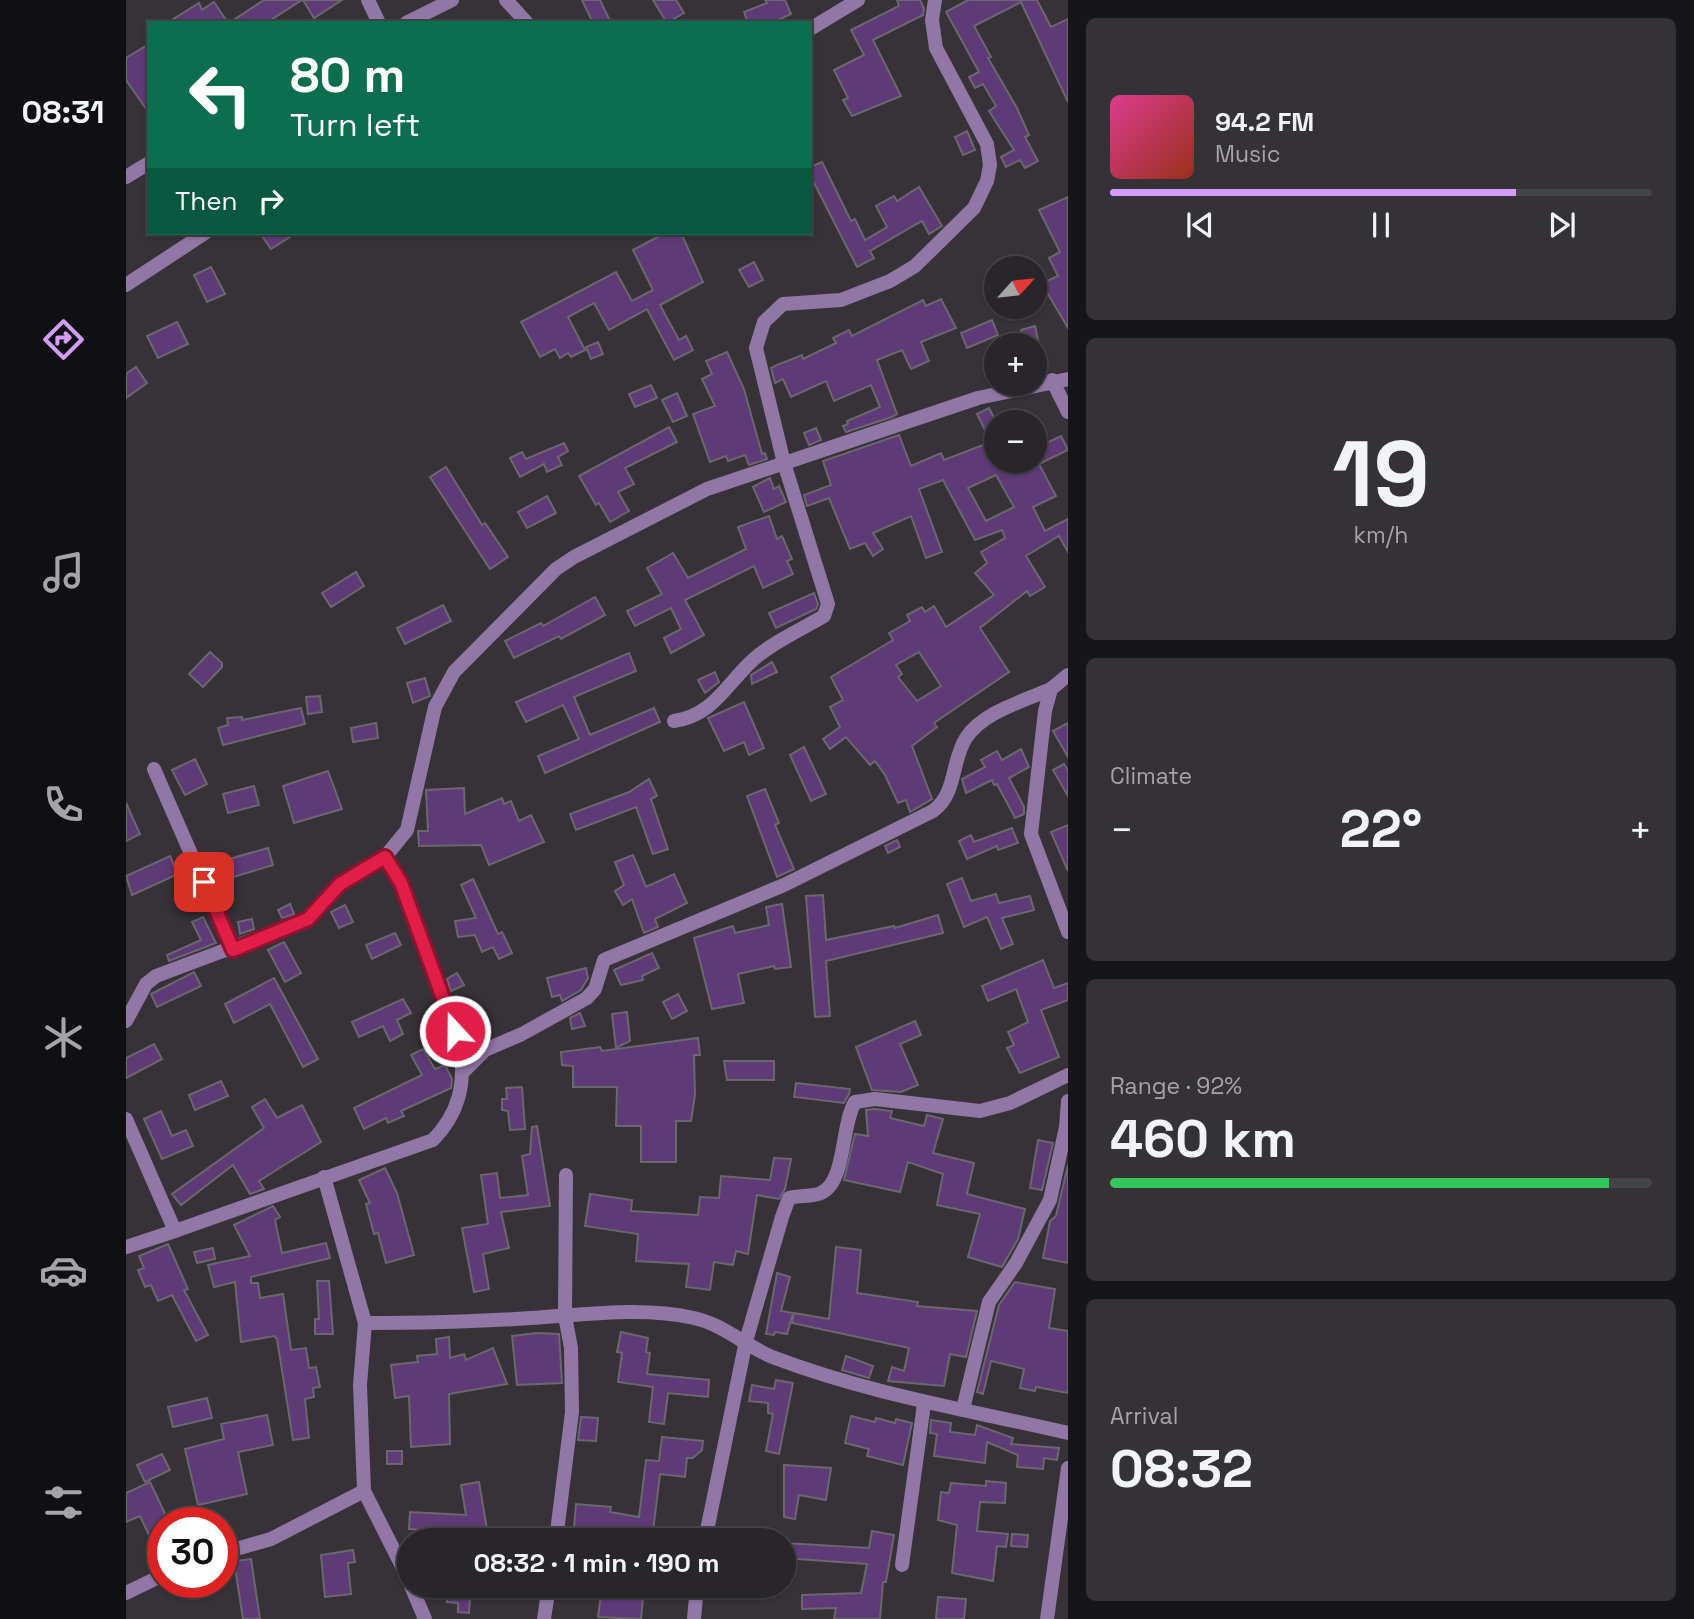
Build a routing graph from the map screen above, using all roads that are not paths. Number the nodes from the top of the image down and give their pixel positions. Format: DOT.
graph roads {
  1 [pos="368,0"];
  2 [pos="452,0"];
  3 [pos="506,0"];
  4 [pos="858,0"];
  5 [pos="935,0"];
  6 [pos="378,21"];
  7 [pos="410,21"];
  8 [pos="525,21"];
  9 [pos="812,28"];
  10 [pos="147,164"];
  11 [pos="126,177"];
  12 [pos="202,235"];
  13 [pos="126,285"];
  14 [pos="1060,380"];
  15 [pos="1068,412"];
  16 [pos="784,463"];
  17 [pos="1068,675"];
  18 [pos="1051,689"];
  19 [pos="674,721"];
  20 [pos="154,769"];
  21 [pos="385,857"];
  22 [pos="1068,932"];
  23 [pos="233,950"];
  24 [pos="126,1021"];
  25 [pos="464,1071"];
  26 [pos="1068,1075"];
  27 [pos="1068,1101"];
  28 [pos="126,1119"];
  29 [pos="566,1175"];
  30 [pos="324,1177"];
  31 [pos="175,1231"];
  32 [pos="126,1247"];
  33 [pos="565,1316"];
  34 [pos="365,1323"];
  35 [pos="746,1341"];
  36 [pos="924,1404"];
  37 [pos="963,1409"];
  38 [pos="1068,1433"];
  39 [pos="1068,1468"];
  40 [pos="364,1491"];
  41 [pos="558,1528"];
  42 [pos="707,1528"];
  43 [pos="238,1548"];
  44 [pos="397,1558"];
  45 [pos="902,1565"];
  46 [pos="147,1583"];
  47 [pos="126,1593"];
  48 [pos="416,1598"];
  49 [pos="547,1598"];
  50 [pos="696,1598"];
  51 [pos="425,1619"];
  52 [pos="544,1619"];
  53 [pos="694,1619"];
  54 [pos="1047,1619"];
  1 -- 6 [label="street"];
  2 -- 7 [label="street"];
  3 -- 8 [label="street"];
  4 -- 9 [label="street"];
  5 -- 16 [label="street"];
  10 -- 11 [label="street"];
  12 -- 13 [label="street"];
  14 -- 15 [label="street"];
  14 -- 16 [label="street"];
  16 -- 19 [label="street"];
  16 -- 21 [label="street"];
  17 -- 18 [label="street"];
  18 -- 22 [label="street"];
  18 -- 25 [label="street"];
  20 -- 23 [label="street"];
  21 -- 23 [label="street"];
  21 -- 25 [label="street"];
  23 -- 24 [label="street"];
  25 -- 30 [label="street"];
  26 -- 35 [label="street"];
  27 -- 37 [label="street"];
  28 -- 31 [label="street"];
  29 -- 33 [label="street"];
  30 -- 31 [label="street"];
  30 -- 34 [label="street"];
  31 -- 32 [label="street"];
  33 -- 34 [label="street"];
  33 -- 35 [label="street"];
  33 -- 41 [label="street"];
  34 -- 40 [label="street"];
  35 -- 36 [label="street"];
  35 -- 42 [label="street"];
  36 -- 37 [label="street"];
  36 -- 45 [label="street"];
  37 -- 38 [label="street"];
  39 -- 54 [label="street"];
  40 -- 43 [label="street"];
  40 -- 44 [label="street"];
  46 -- 47 [label="street"];
  48 -- 51 [label="street"];
  49 -- 52 [label="street"];
  50 -- 53 [label="street"];
}
